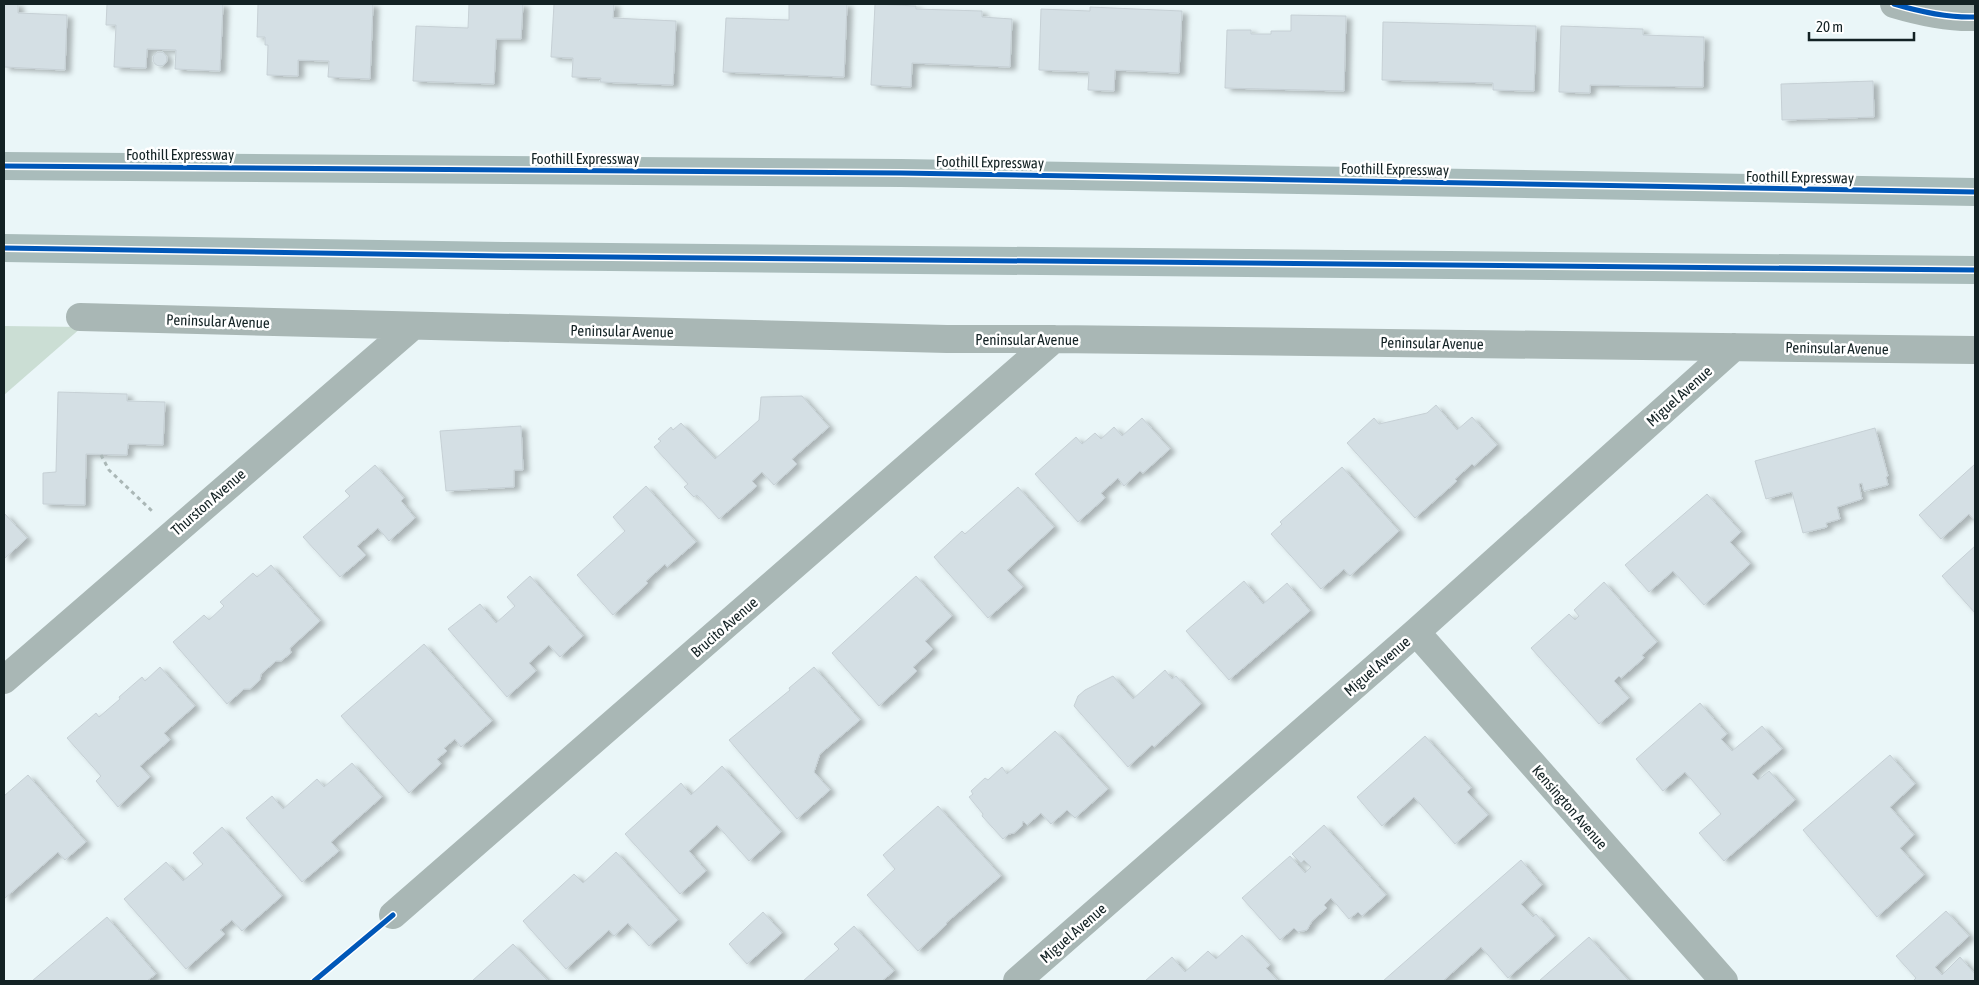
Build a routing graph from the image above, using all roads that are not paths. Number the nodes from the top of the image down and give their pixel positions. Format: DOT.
graph roads {
  1 [pos="1894,4"];
  2 [pos="1975,17"];
  3 [pos="4,166"];
  4 [pos="1975,192"];
  5 [pos="4,248"];
  6 [pos="1975,270"];
  7 [pos="80,317"];
  8 [pos="413,326"];
  9 [pos="1054,339"];
  10 [pos="1734,347"];
  11 [pos="1975,350"];
  12 [pos="1416,632"];
  13 [pos="4,680"];
  14 [pos="393,915"];
  15 [pos="1017,981"];
  16 [pos="1724,981"];
  1 -- 2 [label="street"];
  3 -- 4 [label="highway, Foothill Expressway"];
  5 -- 6 [label="highway"];
  7 -- 8 [label="street, Peninsular Avenue"];
  8 -- 9 [label="street, Peninsular Avenue"];
  8 -- 13 [label="street, Thurston Avenue"];
  9 -- 10 [label="street, Peninsular Avenue"];
  9 -- 14 [label="street, Brucito Avenue"];
  10 -- 11 [label="street, Peninsular Avenue"];
  10 -- 12 [label="street, Miguel Avenue"];
  12 -- 15 [label="street, Miguel Avenue"];
  12 -- 16 [label="street, Kensington Avenue"];
}
